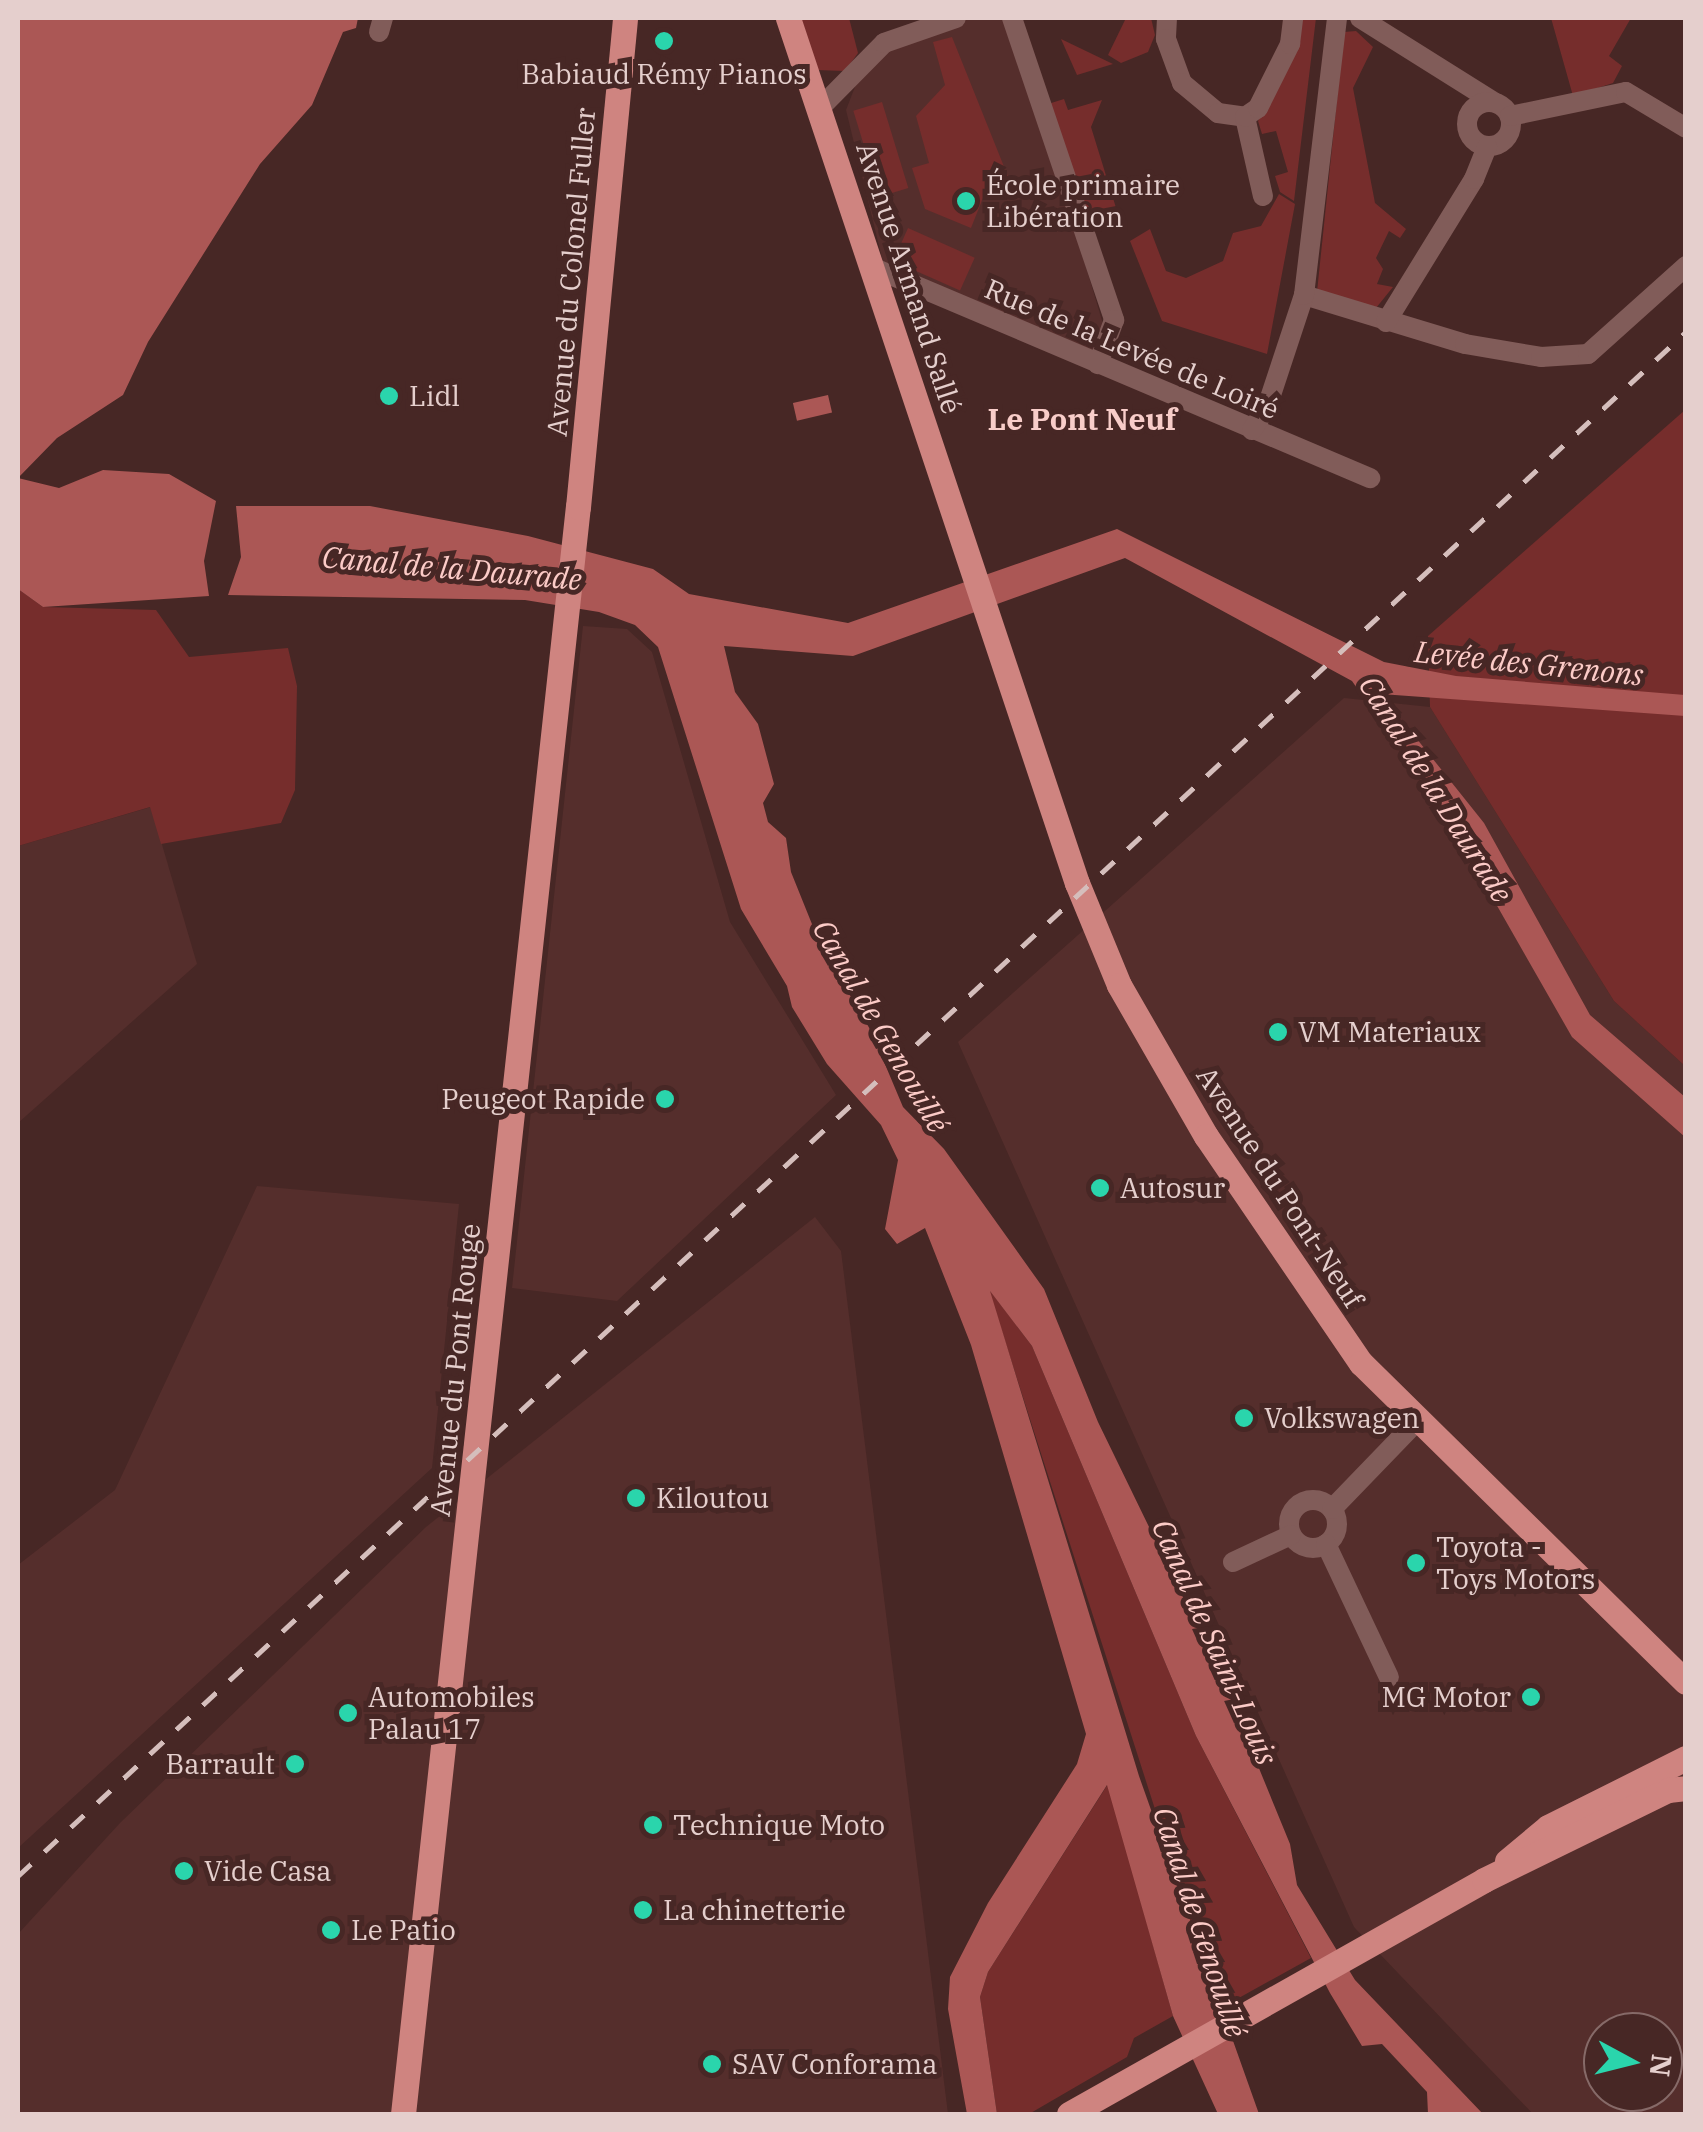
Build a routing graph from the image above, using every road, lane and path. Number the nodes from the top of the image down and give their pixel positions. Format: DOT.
graph roads {
  1 [pos="624,18"];
  2 [pos="788,18"];
  3 [pos="956,18"];
  4 [pos="1012,18"];
  5 [pos="1168,18"];
  6 [pos="1292,18"];
  7 [pos="1337,18"];
  8 [pos="1360,18"];
  9 [pos="1448,78"];
  10 [pos="820,108"];
  11 [pos="1501,109"];
  12 [pos="1469,113"];
  13 [pos="1245,118"];
  14 [pos="1686,128"];
  15 [pos="1486,146"];
  16 [pos="1262,196"];
  17 [pos="1686,266"];
  18 [pos="874,268"];
  19 [pos="1304,295"];
  20 [pos="1386,322"];
  21 [pos="1098,364"];
  22 [pos="1252,430"];
  23 [pos="1370,478"];
  24 [pos="564,631"];
  25 [pos="994,631"];
  26 [pos="1418,1420"];
  27 [pos="1332,1509"];
  28 [pos="1291,1535"];
  29 [pos="1326,1544"];
  30 [pos="1233,1562"];
  31 [pos="1389,1678"];
  32 [pos="1682,1684"];
  33 [pos="1686,1758"];
  34 [pos="1686,1788"];
  35 [pos="1484,1880"];
  36 [pos="403,2114"];
  37 [pos="1069,2114"];
  1 -- 24 [label="main road, Avenue du Colonel Fuller"];
  2 -- 10 [label="main road, Avenue Armand Sallé"];
  3 -- 10 [label="street"];
  4 -- 21 [label="street"];
  5 -- 13 [label="street"];
  6 -- 13 [label="street"];
  7 -- 19 [label="street"];
  8 -- 9 [label="street"];
  9 -- 11 [label="street"];
  9 -- 12 [label="street"];
  10 -- 18 [label="main road, Avenue Armand Sallé"];
  11 -- 12 [label="street"];
  11 -- 14 [label="street"];
  11 -- 15 [label="street"];
  12 -- 15 [label="street"];
  13 -- 16 [label="street"];
  15 -- 20 [label="street"];
  17 -- 20 [label="street"];
  18 -- 21 [label="street, Rue de la Levée de Loiré"];
  18 -- 25 [label="main road, Avenue Armand Sallé"];
  19 -- 20 [label="street"];
  19 -- 22 [label="street"];
  21 -- 22 [label="street, Rue de la Levée de Loiré"];
  22 -- 23 [label="street, Rue de la Levée de Loiré"];
  24 -- 36 [label="main road, Avenue du Pont Rouge"];
  25 -- 26 [label="main road, Avenue du Pont-Neuf"];
  26 -- 27 [label="street"];
  26 -- 32 [label="main road, Avenue du Pont-Neuf"];
  27 -- 28 [label="street"];
  27 -- 29 [label="street"];
  28 -- 29 [label="street"];
  28 -- 30 [label="street"];
  29 -- 31 [label="street"];
  33 -- 35 [label="main road"];
  34 -- 35 [label="main road"];
  35 -- 37 [label="main road"];
}
